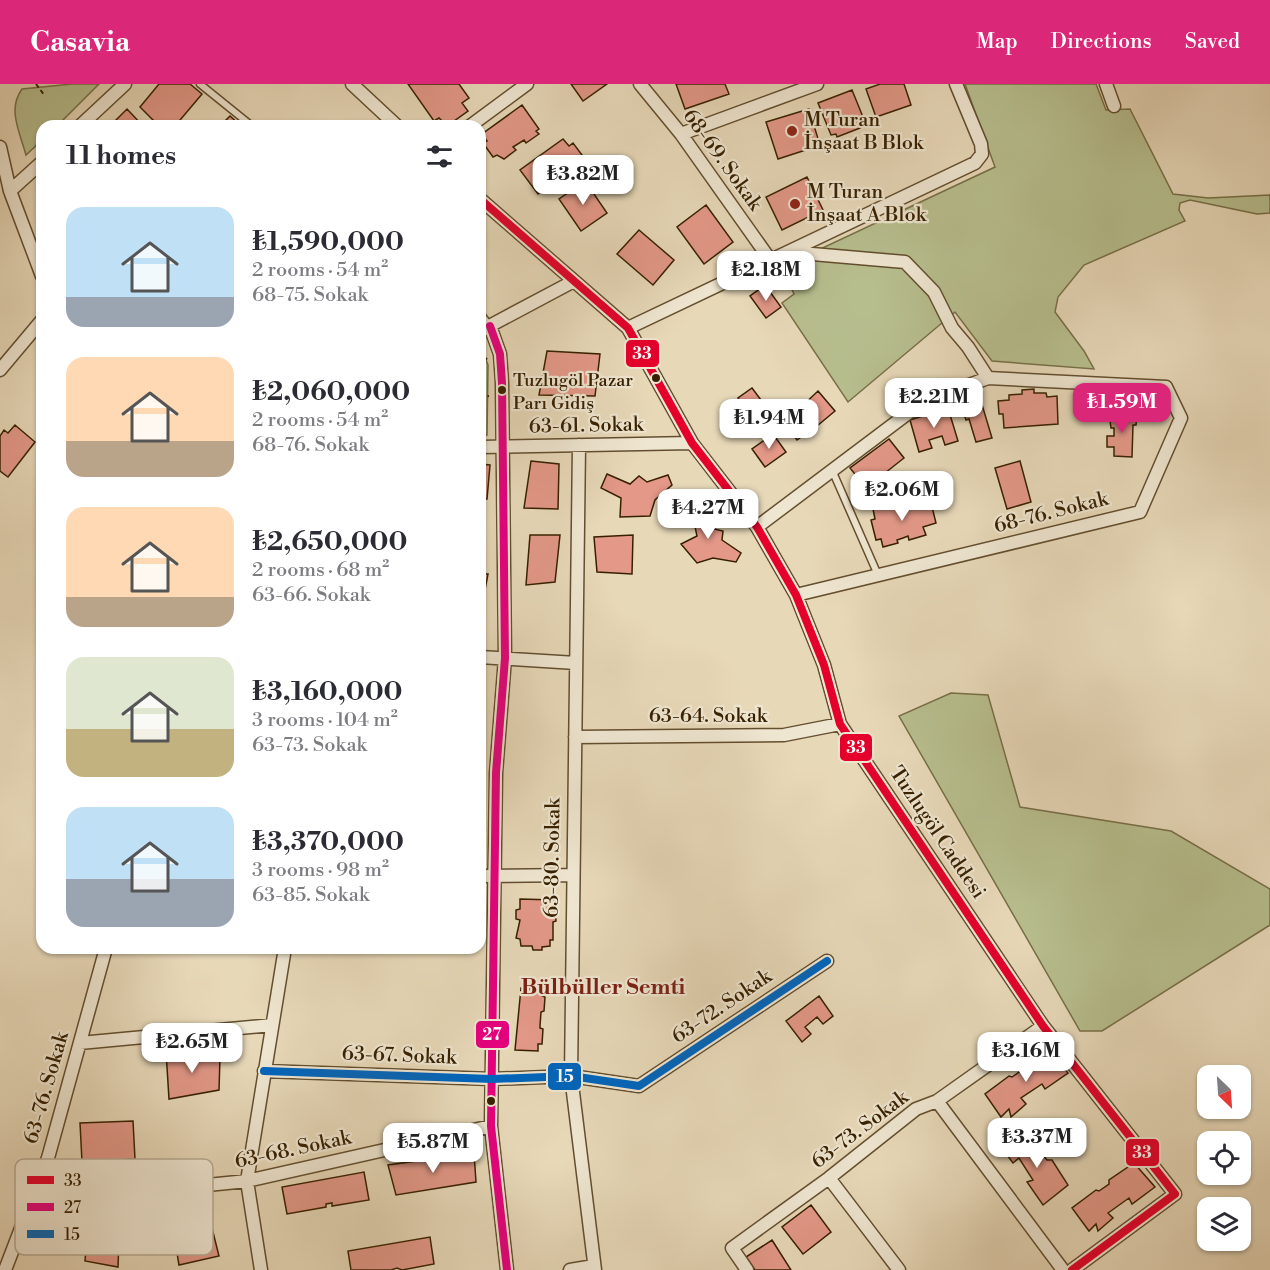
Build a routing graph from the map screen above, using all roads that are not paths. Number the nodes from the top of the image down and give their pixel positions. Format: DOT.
graph roads {
  1 [pos="125,84"];
  2 [pos="200,84"];
  3 [pos="352,84"];
  4 [pos="527,84"];
  5 [pos="640,84"];
  6 [pos="817,84"];
  7 [pos="956,84"];
  8 [pos="1106,84"];
  9 [pos="1114,106"];
  10 [pos="86,120"];
  11 [pos="245,120"];
  12 [pos="391,120"];
  13 [pos="478,120"];
  14 [pos="681,134"];
  15 [pos="0,147"];
  16 [pos="36,167"];
  17 [pos="10,191"];
  18 [pos="486,204"];
  19 [pos="788,252"];
  20 [pos="36,260"];
  21 [pos="771,261"];
  22 [pos="574,281"];
  23 [pos="36,327"];
  24 [pos="486,328"];
  25 [pos="628,328"];
  26 [pos="486,331"];
  27 [pos="0,370"];
  28 [pos="988,378"];
  29 [pos="692,443"];
  30 [pos="579,445"];
  31 [pos="486,447"];
  32 [pos="502,447"];
  33 [pos="832,470"];
  34 [pos="757,527"];
  35 [pos="878,575"];
  36 [pos="796,595"];
  37 [pos="486,657"];
  38 [pos="505,658"];
  39 [pos="576,663"];
  40 [pos="840,724"];
  41 [pos="575,736"];
  42 [pos="573,875"];
  43 [pos="486,876"];
  44 [pos="496,876"];
  45 [pos="104,954"];
  46 [pos="284,954"];
  47 [pos="827,961"];
  48 [pos="272,1025"];
  49 [pos="1043,1026"];
  50 [pos="80,1043"];
  51 [pos="264,1071"];
  52 [pos="571,1076"];
  53 [pos="492,1079"];
  54 [pos="639,1086"];
  55 [pos="937,1101"];
  56 [pos="491,1126"];
  57 [pos="48,1159"];
  58 [pos="829,1178"];
  59 [pos="246,1181"];
  60 [pos="213,1184"];
  61 [pos="15,1245"];
  62 [pos="7,1268"];
  63 [pos="595,1268"];
  64 [pos="261,1270"];
  65 [pos="507,1270"];
  66 [pos="570,1270"];
  67 [pos="747,1270"];
  68 [pos="899,1270"];
  69 [pos="1063,1270"];
  70 [pos="1072,1270"];
  1 -- 10 [label="street"];
  2 -- 11 [label="lane"];
  3 -- 12 [label="street"];
  4 -- 13 [label="street"];
  5 -- 14 [label="street, 68-69. Sokak"];
  6 -- 14 [label="street"];
  7 -- 19 [label="street"];
  8 -- 9 [label="street"];
  14 -- 21 [label="street, 68-69. Sokak"];
  15 -- 17 [label="street"];
  16 -- 17 [label="street"];
  17 -- 20 [label="street"];
  18 -- 22 [label="street, Tuzlugöl Caddesi"];
  19 -- 21 [label="street"];
  19 -- 28 [label="street"];
  21 -- 25 [label="street"];
  22 -- 24 [label="street"];
  22 -- 25 [label="street, Tuzlugöl Caddesi"];
  23 -- 27 [label="street"];
  25 -- 29 [label="street, Tuzlugöl Caddesi"];
  26 -- 32 [label="street"];
  28 -- 33 [label="street"];
  28 -- 35 [label="street, 68-76. Sokak"];
  29 -- 30 [label="street, 63-61. Sokak"];
  29 -- 34 [label="street, Tuzlugöl Caddesi"];
  30 -- 32 [label="street, 63-61. Sokak"];
  30 -- 39 [label="street, 63-80. Sokak"];
  31 -- 32 [label="street, 63-61. Sokak"];
  32 -- 38 [label="street"];
  33 -- 34 [label="street"];
  33 -- 35 [label="lane"];
  34 -- 36 [label="street, Tuzlugöl Caddesi"];
  35 -- 36 [label="street, 68-76. Sokak"];
  36 -- 40 [label="street, Tuzlugöl Caddesi"];
  37 -- 38 [label="street"];
  38 -- 39 [label="street"];
  38 -- 44 [label="street"];
  39 -- 41 [label="street, 63-80. Sokak"];
  40 -- 41 [label="street, 63-64. Sokak"];
  40 -- 49 [label="street, Tuzlugöl Caddesi"];
  41 -- 42 [label="street, 63-80. Sokak"];
  42 -- 44 [label="street"];
  42 -- 52 [label="street, 63-80. Sokak"];
  43 -- 44 [label="street"];
  44 -- 53 [label="street"];
  45 -- 50 [label="street, 63-76. Sokak"];
  46 -- 48 [label="street"];
  47 -- 54 [label="street, 63-72. Sokak"];
  48 -- 50 [label="street"];
  48 -- 51 [label="street"];
  49 -- 55 [label="street, 63-73. Sokak"];
  49 -- 70 [label="street, Tuzlugöl Caddesi"];
  50 -- 57 [label="street, 63-76. Sokak"];
  51 -- 53 [label="street, 63-67. Sokak"];
  51 -- 59 [label="street"];
  52 -- 53 [label="street, 63-67. Sokak"];
  52 -- 54 [label="street, 63-67. Sokak"];
  52 -- 63 [label="street, 63-80. Sokak"];
  53 -- 56 [label="street"];
  55 -- 58 [label="street, 63-73. Sokak"];
  55 -- 69 [label="street"];
  56 -- 59 [label="street, 63-68. Sokak"];
  56 -- 65 [label="street"];
  58 -- 67 [label="street, 63-73. Sokak"];
  58 -- 68 [label="street"];
  59 -- 60 [label="street, 63-68. Sokak"];
  59 -- 64 [label="street"];
  61 -- 62 [label="street, 63-76. Sokak"];
  63 -- 66 [label="street"];
}
